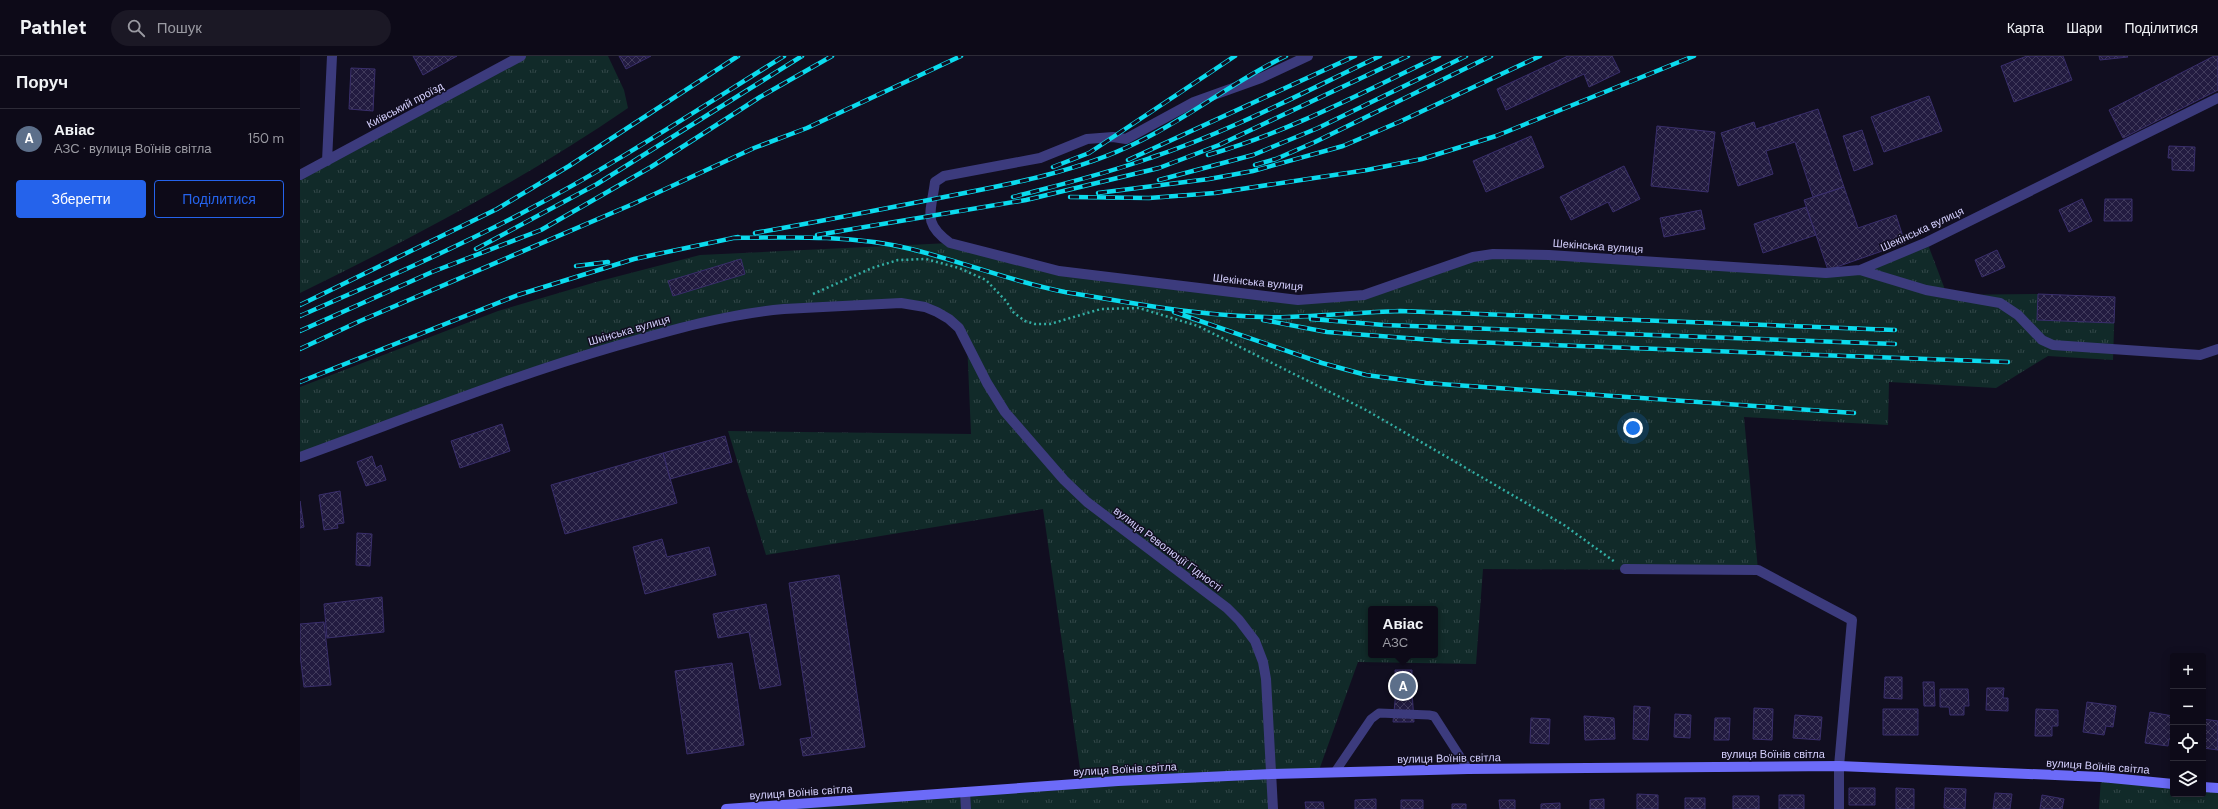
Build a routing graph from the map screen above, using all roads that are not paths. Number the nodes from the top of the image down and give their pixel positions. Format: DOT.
graph roads {
  1 [pos="332,56"];
  2 [pos="521,56"];
  3 [pos="1308,56"];
  4 [pos="2218,98"];
  5 [pos="327,161"];
  6 [pos="300,175"];
  7 [pos="1860,270"];
  8 [pos="967,341"];
  9 [pos="2218,349"];
  10 [pos="300,457"];
  11 [pos="1625,569"];
  12 [pos="1839,766"];
  13 [pos="1468,769"];
  14 [pos="1335,772"];
  15 [pos="1272,774"];
  16 [pos="2170,784"];
  17 [pos="2206,786"];
  18 [pos="2218,788"];
  19 [pos="965,792"];
  20 [pos="726,809"];
  21 [pos="966,809"];
  22 [pos="1273,809"];
  23 [pos="1839,809"];
  1 -- 5 [label="street"];
  2 -- 5 [label="street, Київський проїзд"];
  3 -- 7 [label="street, Шекінська вулиця"];
  4 -- 7 [label="street, Шекінська вулиця"];
  5 -- 6 [label="street, Київський проїзд"];
  7 -- 9 [label="street"];
  8 -- 10 [label="street, Шкінська вулиця"];
  8 -- 15 [label="street, вулиця Революції Гідності"];
  11 -- 12 [label="street"];
  12 -- 13 [label="street, вулиця Воїнів світла"];
  12 -- 16 [label="street, вулиця Воїнів світла"];
  12 -- 23 [label="street"];
  13 -- 14 [label="street, вулиця Воїнів світла"];
  13 -- 14 [label="lane"];
  14 -- 15 [label="street, вулиця Воїнів світла"];
  15 -- 19 [label="street, вулиця Воїнів світла"];
  15 -- 22 [label="street, вулиця Революції Гідності"];
  17 -- 18 [label="street"];
  19 -- 20 [label="street, вулиця Воїнів світла"];
  19 -- 21 [label="street"];
}
